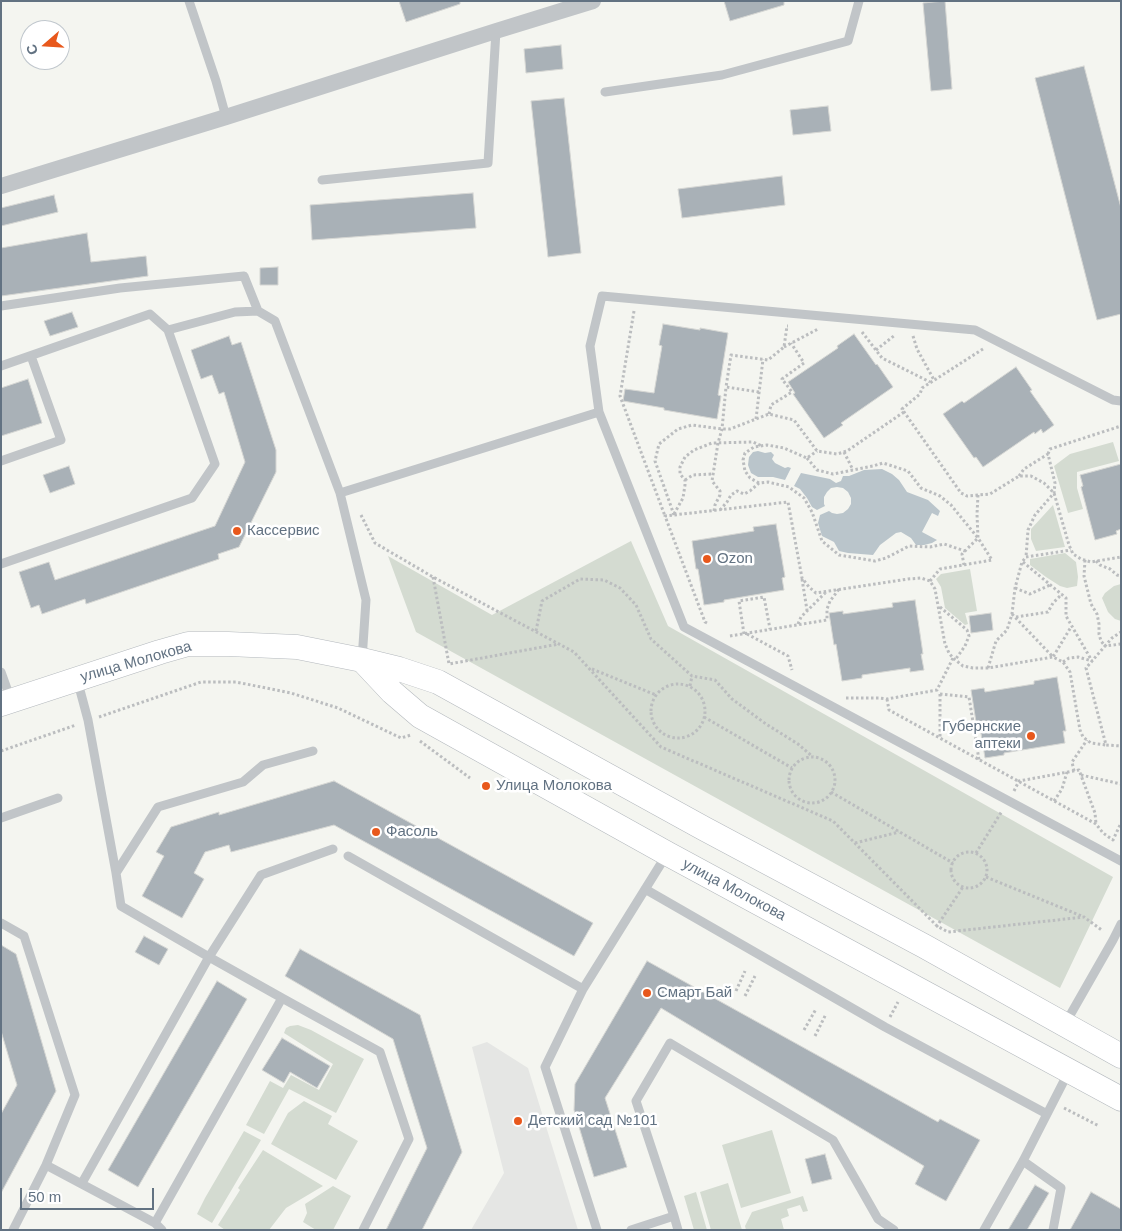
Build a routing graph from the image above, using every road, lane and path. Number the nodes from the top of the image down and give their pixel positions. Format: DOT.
graph roads {
  1 [pos="189,1"];
  2 [pos="594,1"];
  3 [pos="859,1"];
  4 [pos="496,31"];
  5 [pos="605,92"];
  6 [pos="226,117"];
  7 [pos="322,180"];
  8 [pos="1,186"];
  9 [pos="1,306"];
  10 [pos="258,311"];
  11 [pos="634,311"];
  12 [pos="795,326"];
  13 [pos="811,327"];
  14 [pos="168,330"];
  15 [pos="870,331"];
  16 [pos="889,333"];
  17 [pos="921,335"];
  18 [pos="995,341"];
  19 [pos="792,343"];
  20 [pos="784,348"];
  21 [pos="876,350"];
  22 [pos="30,356"];
  23 [pos="763,359"];
  24 [pos="1,366"];
  25 [pos="932,381"];
  26 [pos="726,386"];
  27 [pos="759,392"];
  28 [pos="1121,401"];
  29 [pos="599,412"];
  30 [pos="904,412"];
  31 [pos="769,414"];
  32 [pos="756,419"];
  33 [pos="1121,426"];
  34 [pos="722,429"];
  35 [pos="718,443"];
  36 [pos="762,446"];
  37 [pos="817,451"];
  38 [pos="844,452"];
  39 [pos="1048,454"];
  40 [pos="807,458"];
  41 [pos="1,461"];
  42 [pos="853,470"];
  43 [pos="713,474"];
  44 [pos="1020,476"];
  45 [pos="685,480"];
  46 [pos="759,483"];
  47 [pos="340,493"];
  48 [pos="1054,493"];
  49 [pos="978,495"];
  50 [pos="720,510"];
  51 [pos="714,511"];
  52 [pos="361,515"];
  53 [pos="674,515"];
  54 [pos="665,516"];
  55 [pos="978,538"];
  56 [pos="1071,550"];
  57 [pos="965,551"];
  58 [pos="1120,556"];
  59 [pos="1026,557"];
  60 [pos="1085,560"];
  61 [pos="1096,561"];
  62 [pos="1022,562"];
  63 [pos="1,564"];
  64 [pos="964,565"];
  65 [pos="1121,576"];
  66 [pos="433,577"];
  67 [pos="802,578"];
  68 [pos="930,581"];
  69 [pos="1050,585"];
  70 [pos="1015,588"];
  71 [pos="839,589"];
  72 [pos="827,591"];
  73 [pos="1062,594"];
  74 [pos="939,607"];
  75 [pos="807,611"];
  76 [pos="1013,616"];
  77 [pos="712,625"];
  78 [pos="798,625"];
  79 [pos="1072,626"];
  80 [pos="770,630"];
  81 [pos="536,632"];
  82 [pos="725,632"];
  83 [pos="1121,632"];
  84 [pos="746,634"];
  85 [pos="559,644"];
  86 [pos="1121,644"];
  87 [pos="1105,646"];
  88 [pos="1053,657"];
  89 [pos="954,659"];
  90 [pos="362,660"];
  91 [pos="1092,661"];
  92 [pos="1063,662"];
  93 [pos="988,668"];
  94 [pos="590,669"];
  95 [pos="792,670"];
  96 [pos="1,672"];
  97 [pos="692,676"];
  98 [pos="77,678"];
  99 [pos="690,686"];
  100 [pos="939,692"];
  101 [pos="656,695"];
  102 [pos="843,698"];
  103 [pos="887,699"];
  104 [pos="6,702"];
  105 [pos="704,717"];
  106 [pos="88,720"];
  107 [pos="940,738"];
  108 [pos="1088,740"];
  109 [pos="1106,745"];
  110 [pos="1121,746"];
  111 [pos="1,751"];
  112 [pos="313,751"];
  113 [pos="813,757"];
  114 [pos="979,760"];
  115 [pos="792,768"];
  116 [pos="1074,771"];
  117 [pos="1066,772"];
  118 [pos="1081,775"];
  119 [pos="470,778"];
  120 [pos="1018,781"];
  121 [pos="1121,784"];
  122 [pos="831,792"];
  123 [pos="58,798"];
  124 [pos="1008,801"];
  125 [pos="1054,801"];
  126 [pos="1,818"];
  127 [pos="1121,823"];
  128 [pos="1096,824"];
  129 [pos="900,832"];
  130 [pos="855,843"];
  131 [pos="333,849"];
  132 [pos="976,853"];
  133 [pos="668,854"];
  134 [pos="348,856"];
  135 [pos="1121,861"];
  136 [pos="953,863"];
  137 [pos="116,873"];
  138 [pos="986,877"];
  139 [pos="963,887"];
  140 [pos="645,889"];
  141 [pos="1084,917"];
  142 [pos="1,923"];
  143 [pos="1121,924"];
  144 [pos="937,926"];
  145 [pos="1117,941"];
  146 [pos="209,957"];
  147 [pos="745,971"];
  148 [pos="756,976"];
  149 [pos="583,989"];
  150 [pos="736,991"];
  151 [pos="745,996"];
  152 [pos="282,998"];
  153 [pos="816,1009"];
  154 [pos="826,1014"];
  155 [pos="1065,1024"];
  156 [pos="804,1030"];
  157 [pos="815,1036"];
  158 [pos="1121,1056"];
  159 [pos="1069,1070"];
  160 [pos="1121,1099"];
  161 [pos="1054,1102"];
  162 [pos="1047,1114"];
  163 [pos="1099,1126"];
  164 [pos="1023,1161"];
  165 [pos="46,1165"];
  166 [pos="82,1184"];
  167 [pos="674,1216"];
  168 [pos="154,1222"];
  169 [pos="13,1230"];
  170 [pos="162,1230"];
  171 [pos="363,1230"];
  172 [pos="597,1230"];
  173 [pos="631,1230"];
  174 [pos="678,1230"];
  175 [pos="894,1230"];
  176 [pos="984,1230"];
  177 [pos="1053,1230"];
  1 -- 6 [label="lane"];
  2 -- 4 [label="street"];
  3 -- 5 [label="lane"];
  4 -- 6 [label="street"];
  4 -- 7 [label="lane"];
  6 -- 8 [label="street"];
  9 -- 10 [label="lane"];
  10 -- 14 [label="lane"];
  10 -- 47 [label="lane"];
  11 -- 54 [label="path"];
  12 -- 20 [label="path"];
  13 -- 19 [label="path"];
  14 -- 22 [label="lane"];
  14 -- 63 [label="lane"];
  15 -- 21 [label="path"];
  16 -- 21 [label="path"];
  17 -- 25 [label="path"];
  18 -- 25 [label="path"];
  18 -- 28 [label="lane"];
  18 -- 29 [label="lane"];
  19 -- 20 [label="path"];
  19 -- 31 [label="path"];
  20 -- 23 [label="path"];
  21 -- 25 [label="path"];
  22 -- 24 [label="lane"];
  22 -- 41 [label="lane"];
  23 -- 26 [label="path"];
  23 -- 27 [label="path"];
  25 -- 30 [label="path"];
  26 -- 27 [label="path"];
  26 -- 34 [label="path"];
  27 -- 32 [label="path"];
  29 -- 47 [label="lane"];
  29 -- 124 [label="lane"];
  30 -- 38 [label="path"];
  30 -- 49 [label="path"];
  31 -- 32 [label="path"];
  31 -- 37 [label="path"];
  32 -- 34 [label="path"];
  33 -- 39 [label="path"];
  34 -- 35 [label="path"];
  34 -- 53 [label="path"];
  35 -- 36 [label="path"];
  35 -- 43 [label="path"];
  35 -- 45 [label="path"];
  36 -- 40 [label="path"];
  36 -- 46 [label="path"];
  37 -- 38 [label="path"];
  37 -- 40 [label="path"];
  38 -- 42 [label="path"];
  39 -- 44 [label="path"];
  39 -- 48 [label="path"];
  40 -- 42 [label="path"];
  42 -- 55 [label="path"];
  43 -- 45 [label="path"];
  43 -- 51 [label="path"];
  44 -- 48 [label="path"];
  44 -- 49 [label="path"];
  45 -- 53 [label="path"];
  46 -- 50 [label="path"];
  46 -- 57 [label="path"];
  47 -- 90 [label="lane"];
  48 -- 56 [label="path"];
  48 -- 59 [label="path"];
  49 -- 55 [label="path"];
  50 -- 51 [label="path"];
  50 -- 67 [label="path"];
  51 -- 53 [label="path"];
  52 -- 66 [label="path"];
  53 -- 54 [label="path"];
  54 -- 77 [label="path"];
  55 -- 57 [label="path"];
  55 -- 64 [label="path"];
  56 -- 59 [label="path"];
  56 -- 60 [label="path"];
  57 -- 64 [label="path"];
  58 -- 61 [label="path"];
  59 -- 62 [label="path"];
  60 -- 61 [label="path"];
  60 -- 87 [label="path"];
  61 -- 65 [label="path"];
  62 -- 69 [label="path"];
  62 -- 70 [label="path"];
  64 -- 68 [label="path"];
  66 -- 81 [label="path"];
  66 -- 85 [label="path"];
  67 -- 72 [label="path"];
  67 -- 75 [label="path"];
  68 -- 71 [label="path"];
  68 -- 74 [label="path"];
  69 -- 70 [label="path"];
  69 -- 73 [label="path"];
  70 -- 76 [label="path"];
  71 -- 72 [label="path"];
  71 -- 78 [label="path"];
  72 -- 75 [label="path"];
  73 -- 76 [label="path"];
  73 -- 79 [label="path"];
  74 -- 89 [label="path"];
  74 -- 89 [label="path"];
  75 -- 78 [label="path"];
  76 -- 88 [label="path"];
  76 -- 93 [label="path"];
  78 -- 80 [label="path"];
  79 -- 88 [label="path"];
  79 -- 91 [label="path"];
  80 -- 84 [label="path"];
  80 -- 84 [label="path"];
  81 -- 85 [label="path"];
  81 -- 97 [label="path"];
  82 -- 84 [label="path"];
  83 -- 87 [label="path"];
  84 -- 95 [label="path"];
  85 -- 94 [label="path"];
  86 -- 87 [label="path"];
  87 -- 91 [label="path"];
  88 -- 92 [label="path"];
  88 -- 93 [label="path"];
  89 -- 93 [label="path"];
  89 -- 100 [label="path"];
  90 -- 98 [label="street, улица Молокова"];
  90 -- 133 [label="street, улица Молокова"];
  90 -- 155 [label="street, улица Молокова"];
  91 -- 92 [label="path"];
  91 -- 109 [label="path"];
  92 -- 108 [label="path"];
  94 -- 101 [label="path"];
  94 -- 130 [label="path"];
  96 -- 104 [label="lane"];
  97 -- 99 [label="path"];
  97 -- 113 [label="path"];
  98 -- 104 [label="street, улица Молокова"];
  98 -- 106 [label="lane"];
  99 -- 101 [label="path"];
  99 -- 105 [label="path"];
  100 -- 103 [label="path"];
  100 -- 107 [label="path"];
  100 -- 114 [label="path"];
  101 -- 105 [label="path"];
  102 -- 103 [label="path"];
  103 -- 107 [label="path"];
  105 -- 115 [label="path"];
  106 -- 111 [label="path"];
  106 -- 119 [label="path"];
  106 -- 137 [label="lane"];
  107 -- 114 [label="path"];
  108 -- 109 [label="path"];
  108 -- 116 [label="path"];
  109 -- 110 [label="path"];
  112 -- 137 [label="lane"];
  113 -- 115 [label="path"];
  113 -- 122 [label="path"];
  114 -- 120 [label="path"];
  115 -- 122 [label="path"];
  116 -- 117 [label="path"];
  116 -- 118 [label="path"];
  117 -- 120 [label="path"];
  117 -- 125 [label="path"];
  118 -- 121 [label="path"];
  118 -- 128 [label="path"];
  120 -- 124 [label="path"];
  120 -- 125 [label="path"];
  122 -- 129 [label="path"];
  123 -- 126 [label="lane"];
  124 -- 132 [label="path"];
  124 -- 135 [label="lane"];
  125 -- 128 [label="path"];
  127 -- 128 [label="path"];
  129 -- 130 [label="path"];
  129 -- 136 [label="path"];
  130 -- 144 [label="path"];
  131 -- 146 [label="lane"];
  132 -- 136 [label="path"];
  132 -- 138 [label="path"];
  133 -- 140 [label="lane"];
  133 -- 159 [label="street, улица Молокова"];
  134 -- 149 [label="lane"];
  136 -- 139 [label="path"];
  137 -- 146 [label="lane"];
  138 -- 139 [label="path"];
  138 -- 141 [label="path"];
  139 -- 144 [label="path"];
  140 -- 149 [label="lane"];
  140 -- 162 [label="lane"];
  141 -- 144 [label="path"];
  141 -- 145 [label="path"];
  142 -- 165 [label="lane"];
  143 -- 145 [label="lane"];
  145 -- 155 [label="lane"];
  146 -- 152 [label="lane"];
  146 -- 166 [label="lane"];
  147 -- 150 [label="path"];
  148 -- 151 [label="path"];
  149 -- 172 [label="lane"];
  152 -- 168 [label="lane"];
  152 -- 171 [label="lane"];
  153 -- 156 [label="path"];
  154 -- 157 [label="path"];
  155 -- 158 [label="street, улица Молокова"];
  159 -- 160 [label="street, улица Молокова"];
  159 -- 161 [label="lane"];
  161 -- 162 [label="lane"];
  161 -- 163 [label="path"];
  162 -- 164 [label="lane"];
  164 -- 176 [label="lane"];
  164 -- 177 [label="lane"];
  165 -- 166 [label="lane"];
  165 -- 169 [label="lane"];
  166 -- 168 [label="lane"];
  167 -- 173 [label="lane"];
  167 -- 174 [label="lane"];
  167 -- 175 [label="lane"];
  168 -- 170 [label="lane"];
}
